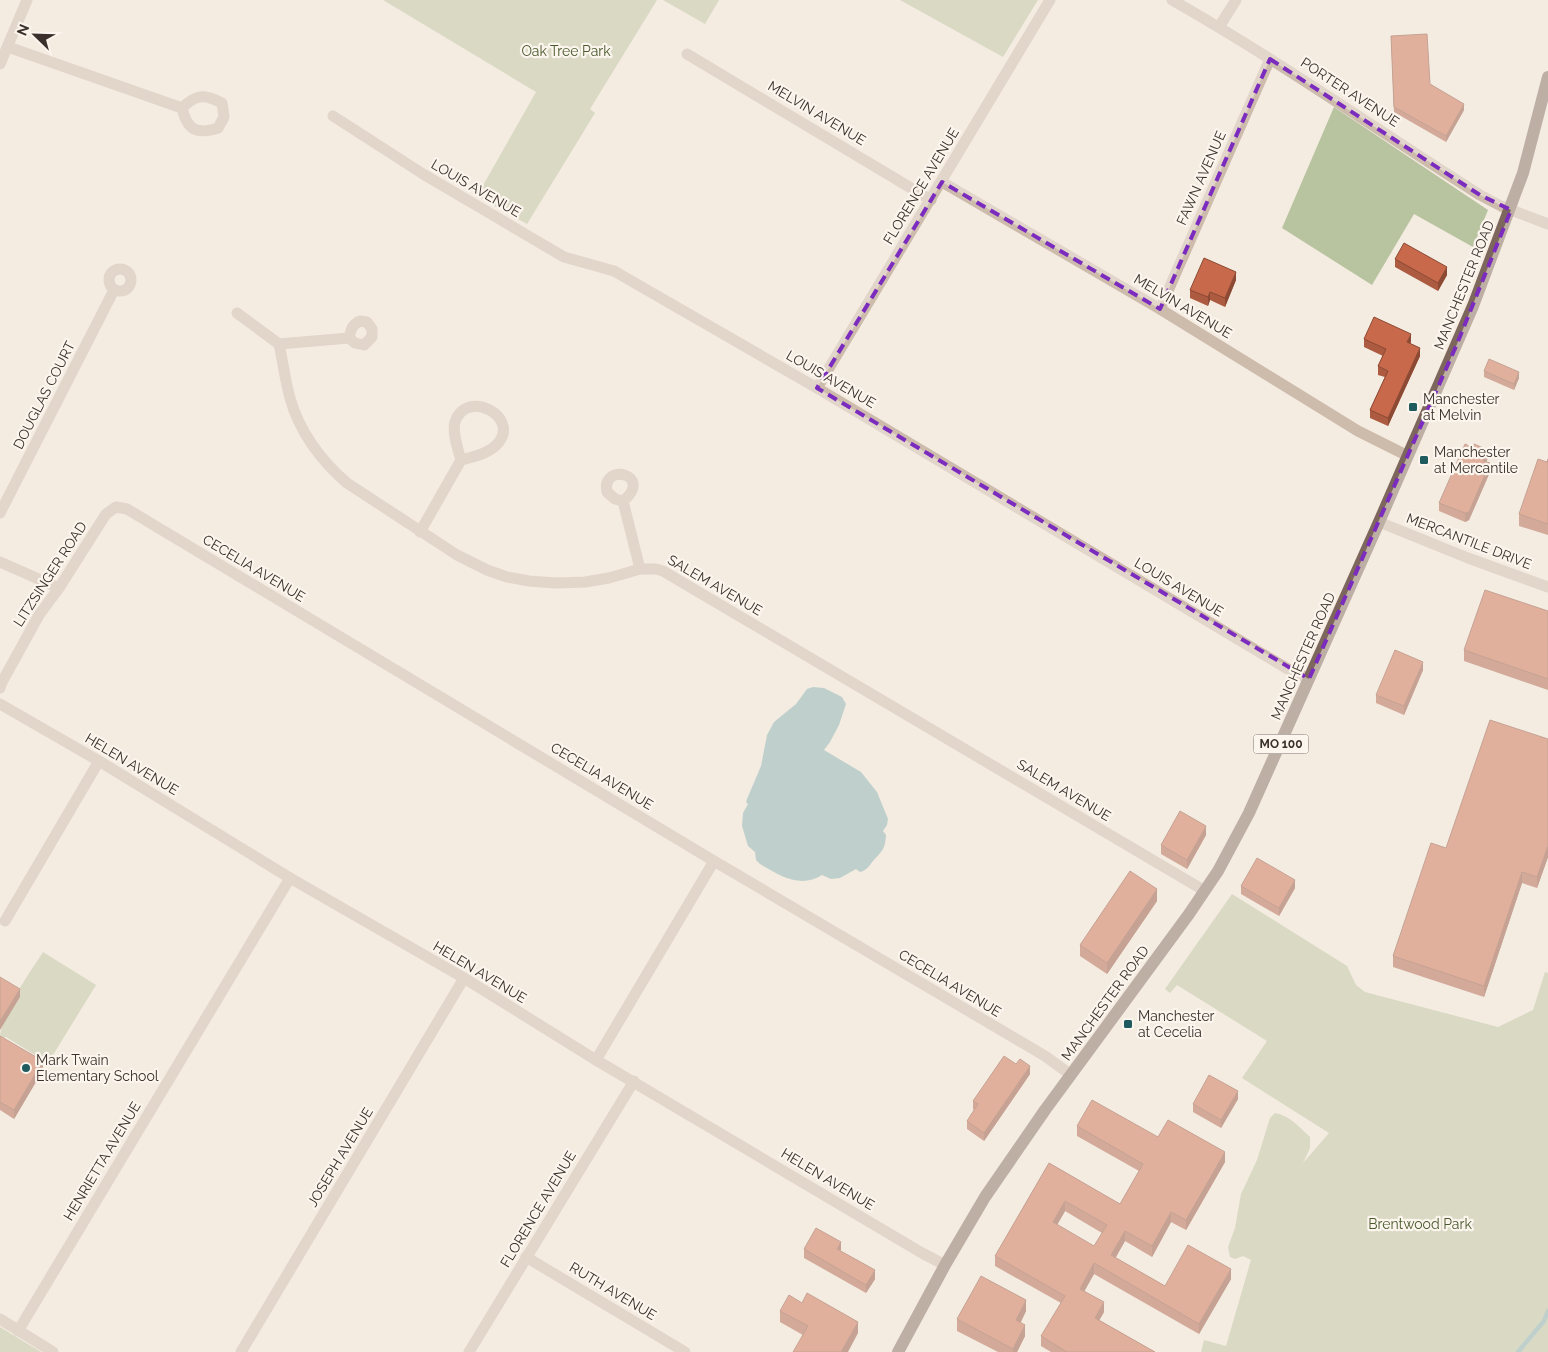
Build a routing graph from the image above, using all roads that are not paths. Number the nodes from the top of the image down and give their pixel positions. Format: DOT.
graph roads {
  1 [pos="27,0"];
  2 [pos="1050,0"];
  3 [pos="1172,0"];
  4 [pos="1236,0"];
  5 [pos="1219,26"];
  6 [pos="8,46"];
  7 [pos="687,54"];
  8 [pos="1270,59"];
  9 [pos="0,64"];
  10 [pos="1548,77"];
  11 [pos="182,108"];
  12 [pos="333,116"];
  13 [pos="942,182"];
  14 [pos="931,200"];
  15 [pos="1511,210"];
  16 [pos="1548,224"];
  17 [pos="114,290"];
  18 [pos="1160,309"];
  19 [pos="238,313"];
  20 [pos="349,338"];
  21 [pos="280,344"];
  22 [pos="817,388"];
  23 [pos="1408,456"];
  24 [pos="461,460"];
  25 [pos="623,501"];
  26 [pos="116,507"];
  27 [pos="0,513"];
  28 [pos="1380,522"];
  29 [pos="420,532"];
  30 [pos="0,562"];
  31 [pos="640,569"];
  32 [pos="59,588"];
  33 [pos="1548,588"];
  34 [pos="1309,679"];
  35 [pos="0,688"];
  36 [pos="0,704"];
  37 [pos="99,761"];
  38 [pos="714,861"];
  39 [pos="290,878"];
  40 [pos="1205,891"];
  41 [pos="5,921"];
  42 [pos="464,978"];
  43 [pos="596,1060"];
  44 [pos="1071,1075"];
  45 [pos="634,1081"];
  46 [pos="526,1257"];
  47 [pos="945,1265"];
  48 [pos="0,1319"];
  49 [pos="18,1331"];
  50 [pos="53,1352"];
  51 [pos="241,1352"];
  52 [pos="469,1352"];
  53 [pos="685,1352"];
  54 [pos="898,1352"];
  1 -- 6 [label="street"];
  2 -- 13 [label="street, FLORENCE AVENUE"];
  3 -- 5 [label="street, PORTER AVENUE"];
  4 -- 5 [label="street"];
  5 -- 8 [label="street, PORTER AVENUE"];
  6 -- 9 [label="street"];
  6 -- 11 [label="street"];
  7 -- 14 [label="street, MELVIN AVENUE"];
  8 -- 15 [label="street, PORTER AVENUE"];
  8 -- 18 [label="street, FAWN AVENUE"];
  10 -- 15 [label="main road, MANCHESTER ROAD / MO 100"];
  12 -- 22 [label="street, LOUIS AVENUE"];
  13 -- 14 [label="street, FLORENCE AVENUE"];
  13 -- 18 [label="street, MELVIN AVENUE"];
  14 -- 22 [label="street, FLORENCE AVENUE"];
  15 -- 16 [label="street, PORTER AVENUE"];
  15 -- 23 [label="main road, MANCHESTER ROAD / MO 100"];
  17 -- 27 [label="street, DOUGLAS COURT"];
  18 -- 23 [label="street, MELVIN AVENUE"];
  19 -- 21 [label="street"];
  20 -- 21 [label="street"];
  21 -- 29 [label="street, SALEM AVENUE"];
  22 -- 34 [label="street, LOUIS AVENUE"];
  23 -- 28 [label="main road, MANCHESTER ROAD / MO 100"];
  24 -- 24 [label="street"];
  24 -- 29 [label="street"];
  25 -- 31 [label="street"];
  26 -- 32 [label="street, LITZSINGER ROAD"];
  26 -- 38 [label="street, CECELIA AVENUE"];
  28 -- 33 [label="street, MERCANTILE DRIVE"];
  28 -- 34 [label="main road, MANCHESTER ROAD / MO 100"];
  29 -- 31 [label="street, SALEM AVENUE"];
  30 -- 32 [label="street"];
  31 -- 40 [label="street, SALEM AVENUE"];
  32 -- 35 [label="street, LITZSINGER ROAD"];
  34 -- 40 [label="main road, MANCHESTER ROAD / MO 100"];
  36 -- 37 [label="street, HELEN AVENUE"];
  37 -- 39 [label="street, HELEN AVENUE"];
  37 -- 41 [label="street"];
  38 -- 43 [label="street"];
  38 -- 44 [label="street, CECELIA AVENUE"];
  39 -- 42 [label="street, HELEN AVENUE"];
  39 -- 49 [label="street, HENRIETTA AVENUE"];
  40 -- 44 [label="main road, MANCHESTER ROAD / MO 100"];
  42 -- 43 [label="street, HELEN AVENUE"];
  42 -- 51 [label="street, JOSEPH AVENUE"];
  43 -- 45 [label="street, HELEN AVENUE"];
  44 -- 47 [label="main road, MANCHESTER ROAD / MO 100"];
  45 -- 46 [label="street, FLORENCE AVENUE"];
  45 -- 47 [label="street, HELEN AVENUE"];
  46 -- 52 [label="street, FLORENCE AVENUE"];
  46 -- 53 [label="street, RUTH AVENUE"];
  47 -- 54 [label="main road, MANCHESTER ROAD / MO 100"];
  48 -- 49 [label="street"];
  49 -- 50 [label="street"];
}
